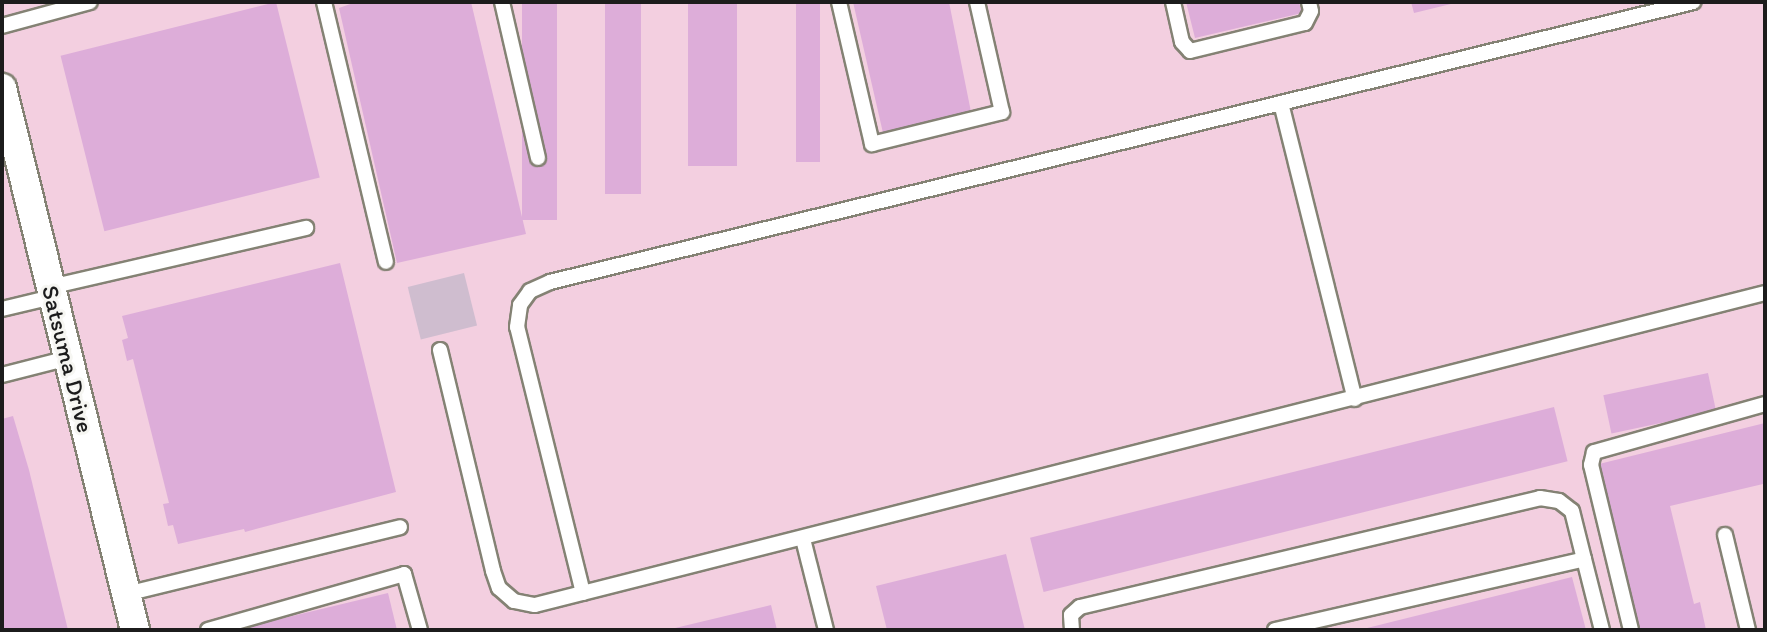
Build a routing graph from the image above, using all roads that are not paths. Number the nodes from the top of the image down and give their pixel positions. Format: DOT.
graph roads {
  1 [pos="90,2"];
  2 [pos="324,2"];
  3 [pos="502,2"];
  4 [pos="839,2"];
  5 [pos="977,2"];
  6 [pos="1173,2"];
  7 [pos="1309,2"];
  8 [pos="1693,2"];
  9 [pos="2,26"];
  10 [pos="2,88"];
  11 [pos="1280,103"];
  12 [pos="538,158"];
  13 [pos="306,228"];
  14 [pos="386,262"];
  15 [pos="51,292"];
  16 [pos="1765,293"];
  17 [pos="2,309"];
  18 [pos="440,350"];
  19 [pos="68,358"];
  20 [pos="2,375"];
  21 [pos="1354,398"];
  22 [pos="1765,404"];
  23 [pos="400,527"];
  24 [pos="1725,535"];
  25 [pos="803,539"];
  26 [pos="1584,559"];
  27 [pos="583,593"];
  28 [pos="125,594"];
  29 [pos="135,630"];
  30 [pos="208,630"];
  31 [pos="420,630"];
  32 [pos="826,630"];
  33 [pos="1072,630"];
  34 [pos="1275,630"];
  35 [pos="1602,630"];
  36 [pos="1631,630"];
  37 [pos="1748,630"];
  1 -- 9 [label="lane"];
  2 -- 14 [label="lane"];
  3 -- 12 [label="lane"];
  4 -- 5 [label="lane"];
  6 -- 7 [label="lane"];
  8 -- 11 [label="lane"];
  10 -- 15 [label="street, Satsuma Drive"];
  11 -- 21 [label="lane"];
  11 -- 27 [label="lane"];
  13 -- 15 [label="lane"];
  15 -- 17 [label="lane"];
  15 -- 19 [label="street, Satsuma Drive"];
  16 -- 21 [label="lane"];
  18 -- 27 [label="lane"];
  19 -- 20 [label="lane"];
  19 -- 28 [label="street, Satsuma Drive"];
  21 -- 25 [label="lane"];
  22 -- 36 [label="lane"];
  23 -- 28 [label="lane"];
  24 -- 37 [label="lane"];
  25 -- 27 [label="lane"];
  25 -- 32 [label="lane"];
  26 -- 33 [label="lane"];
  26 -- 34 [label="lane"];
  26 -- 35 [label="lane"];
  28 -- 29 [label="street, Satsuma Drive"];
  30 -- 31 [label="lane"];
}
